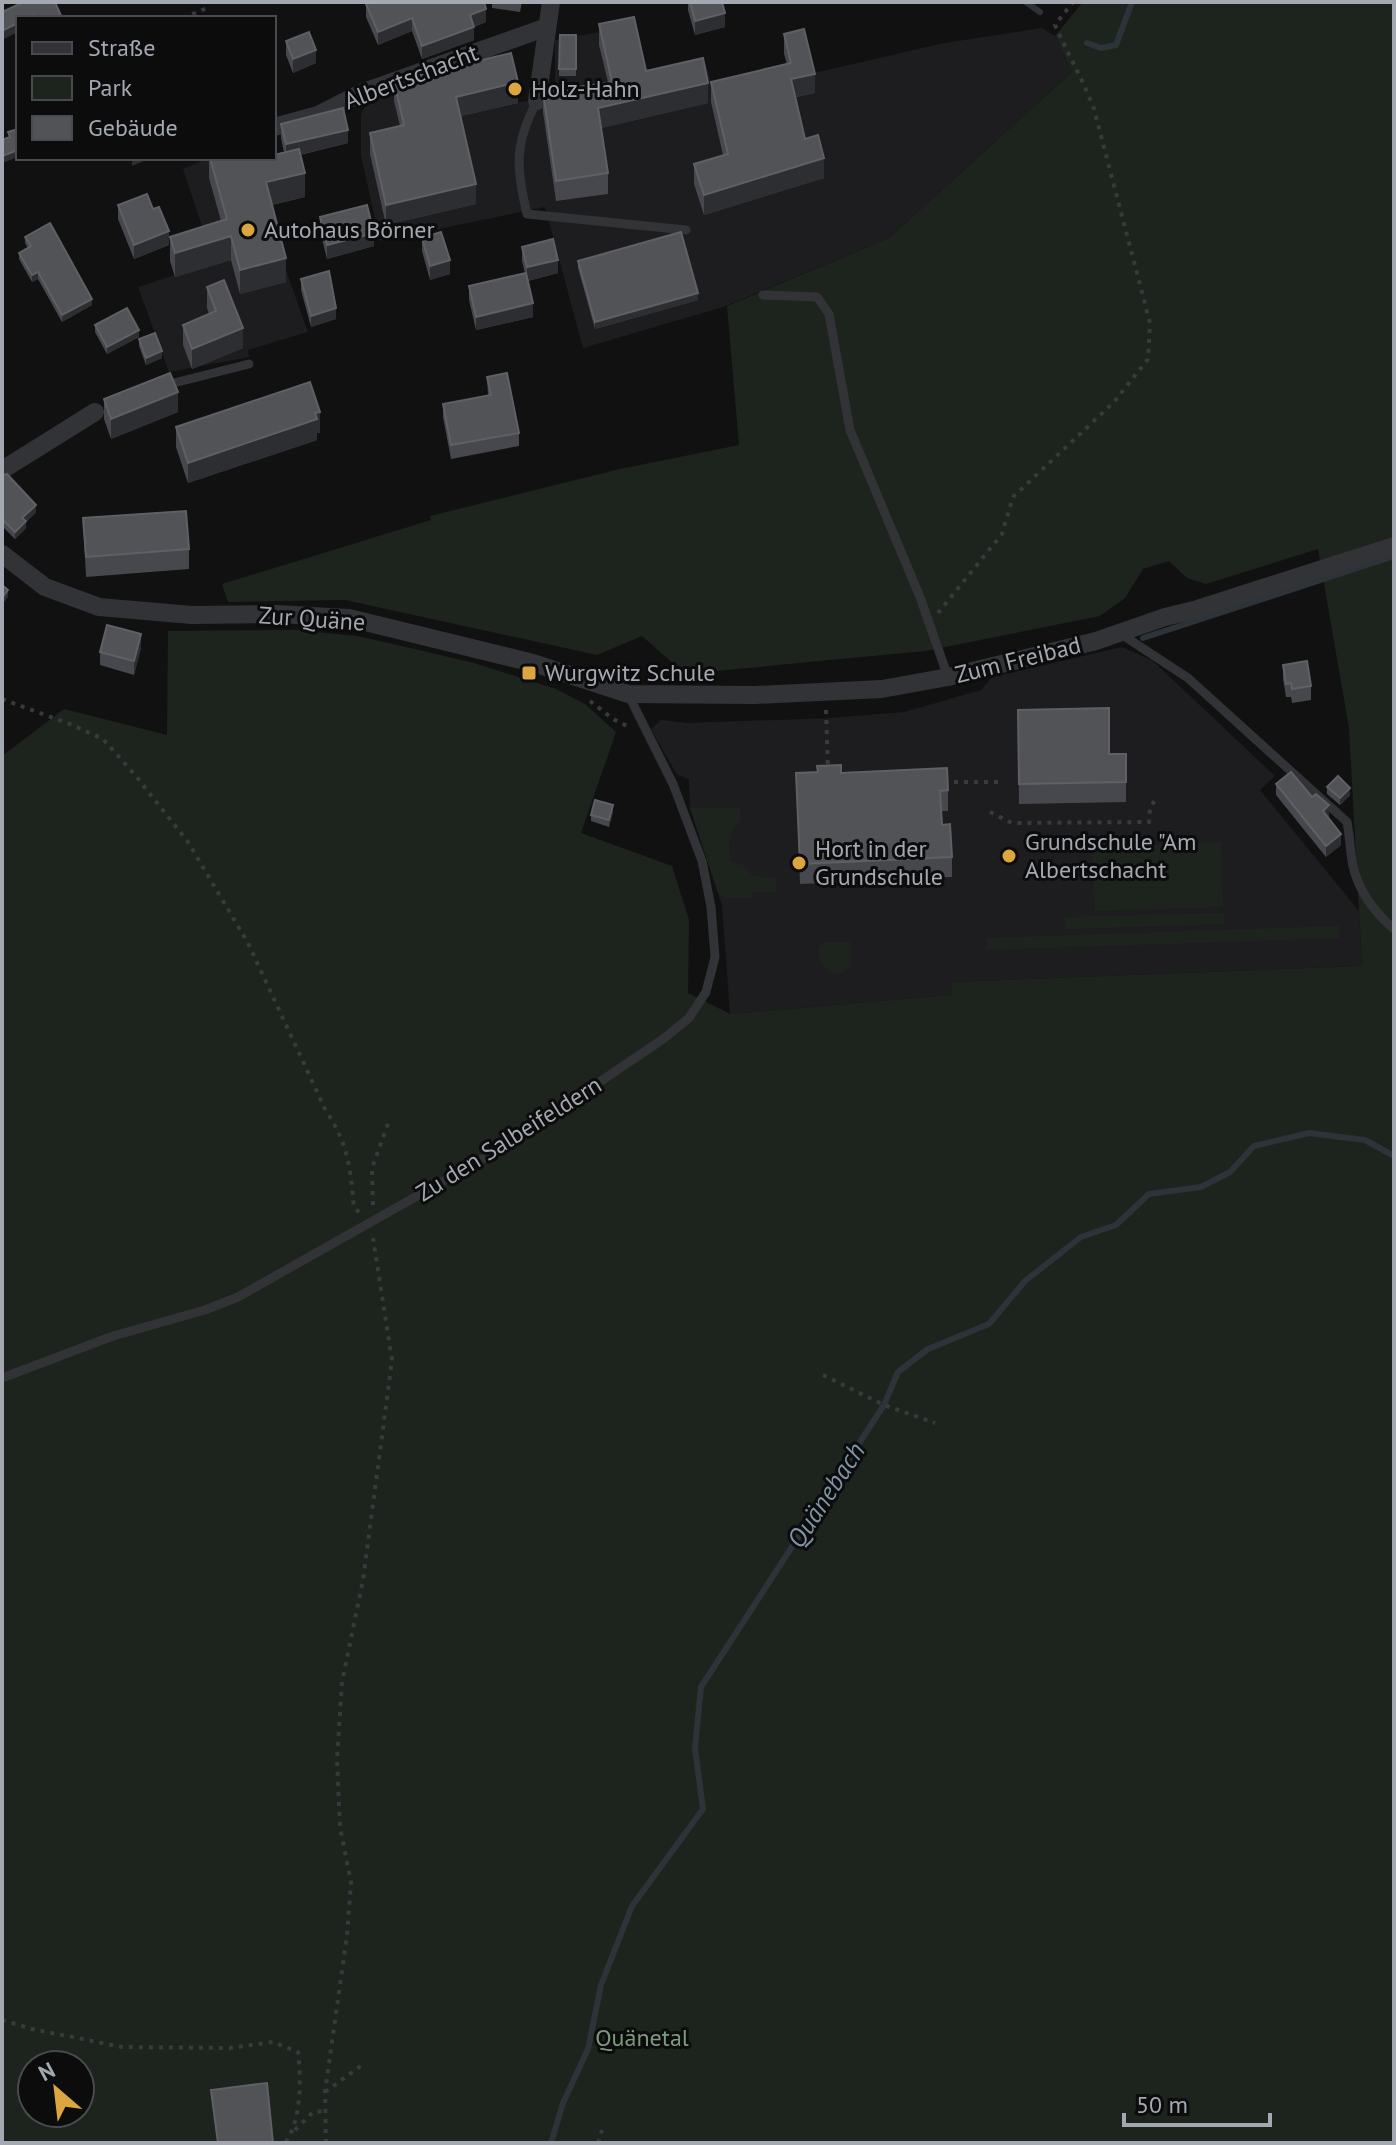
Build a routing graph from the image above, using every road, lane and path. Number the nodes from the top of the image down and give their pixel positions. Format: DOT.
graph roads {
  1 [pos="551,2"];
  2 [pos="1073,2"];
  3 [pos="207,8"];
  4 [pos="188,16"];
  5 [pos="547,27"];
  6 [pos="537,101"];
  7 [pos="276,126"];
  8 [pos="686,230"];
  9 [pos="763,295"];
  10 [pos="249,364"];
  11 [pos="148,391"];
  12 [pos="102,410"];
  13 [pos="2,470"];
  14 [pos="1394,546"];
  15 [pos="2,554"];
  16 [pos="929,623"];
  17 [pos="1121,634"];
  18 [pos="948,677"];
  19 [pos="628,694"];
  20 [pos="2,699"];
  21 [pos="826,711"];
  22 [pos="828,776"];
  23 [pos="935,782"];
  24 [pos="1000,782"];
  25 [pos="1156,799"];
  26 [pos="990,812"];
  27 [pos="1394,929"];
  28 [pos="390,1118"];
  29 [pos="373,1222"];
  30 [pos="823,1375"];
  31 [pos="2,1378"];
  32 [pos="935,1423"];
  33 [pos="2,2020"];
  34 [pos="362,2065"];
  35 [pos="325,2092"];
  36 [pos="325,2111"];
  37 [pos="602,2130"];
  38 [pos="293,2131"];
  39 [pos="285,2143"];
  40 [pos="326,2143"];
  41 [pos="598,2143"];
  1 -- 5 [label="street"];
  2 -- 16 [label="path"];
  3 -- 4 [label="path"];
  5 -- 6 [label="street"];
  5 -- 7 [label="street, Albertschacht"];
  6 -- 8 [label="lane"];
  9 -- 16 [label="lane"];
  10 -- 11 [label="lane"];
  12 -- 13 [label="street"];
  14 -- 17 [label="street, Zum Freibad"];
  15 -- 19 [label="street, Zur Quäne"];
  16 -- 18 [label="lane"];
  17 -- 18 [label="street, Zum Freibad"];
  17 -- 27 [label="lane"];
  18 -- 19 [label="street, Zum Freibad"];
  19 -- 29 [label="lane, Zu den Salbeifeldern"];
  20 -- 29 [label="path"];
  21 -- 22 [label="path"];
  23 -- 24 [label="path"];
  25 -- 26 [label="path"];
  28 -- 29 [label="path"];
  29 -- 31 [label="lane, Zu den Salbeifeldern"];
  29 -- 35 [label="path"];
  30 -- 32 [label="path"];
  33 -- 38 [label="path"];
  34 -- 35 [label="path"];
  35 -- 36 [label="path"];
  36 -- 38 [label="path"];
  36 -- 40 [label="path"];
  37 -- 41 [label="path"];
  38 -- 39 [label="path"];
}
